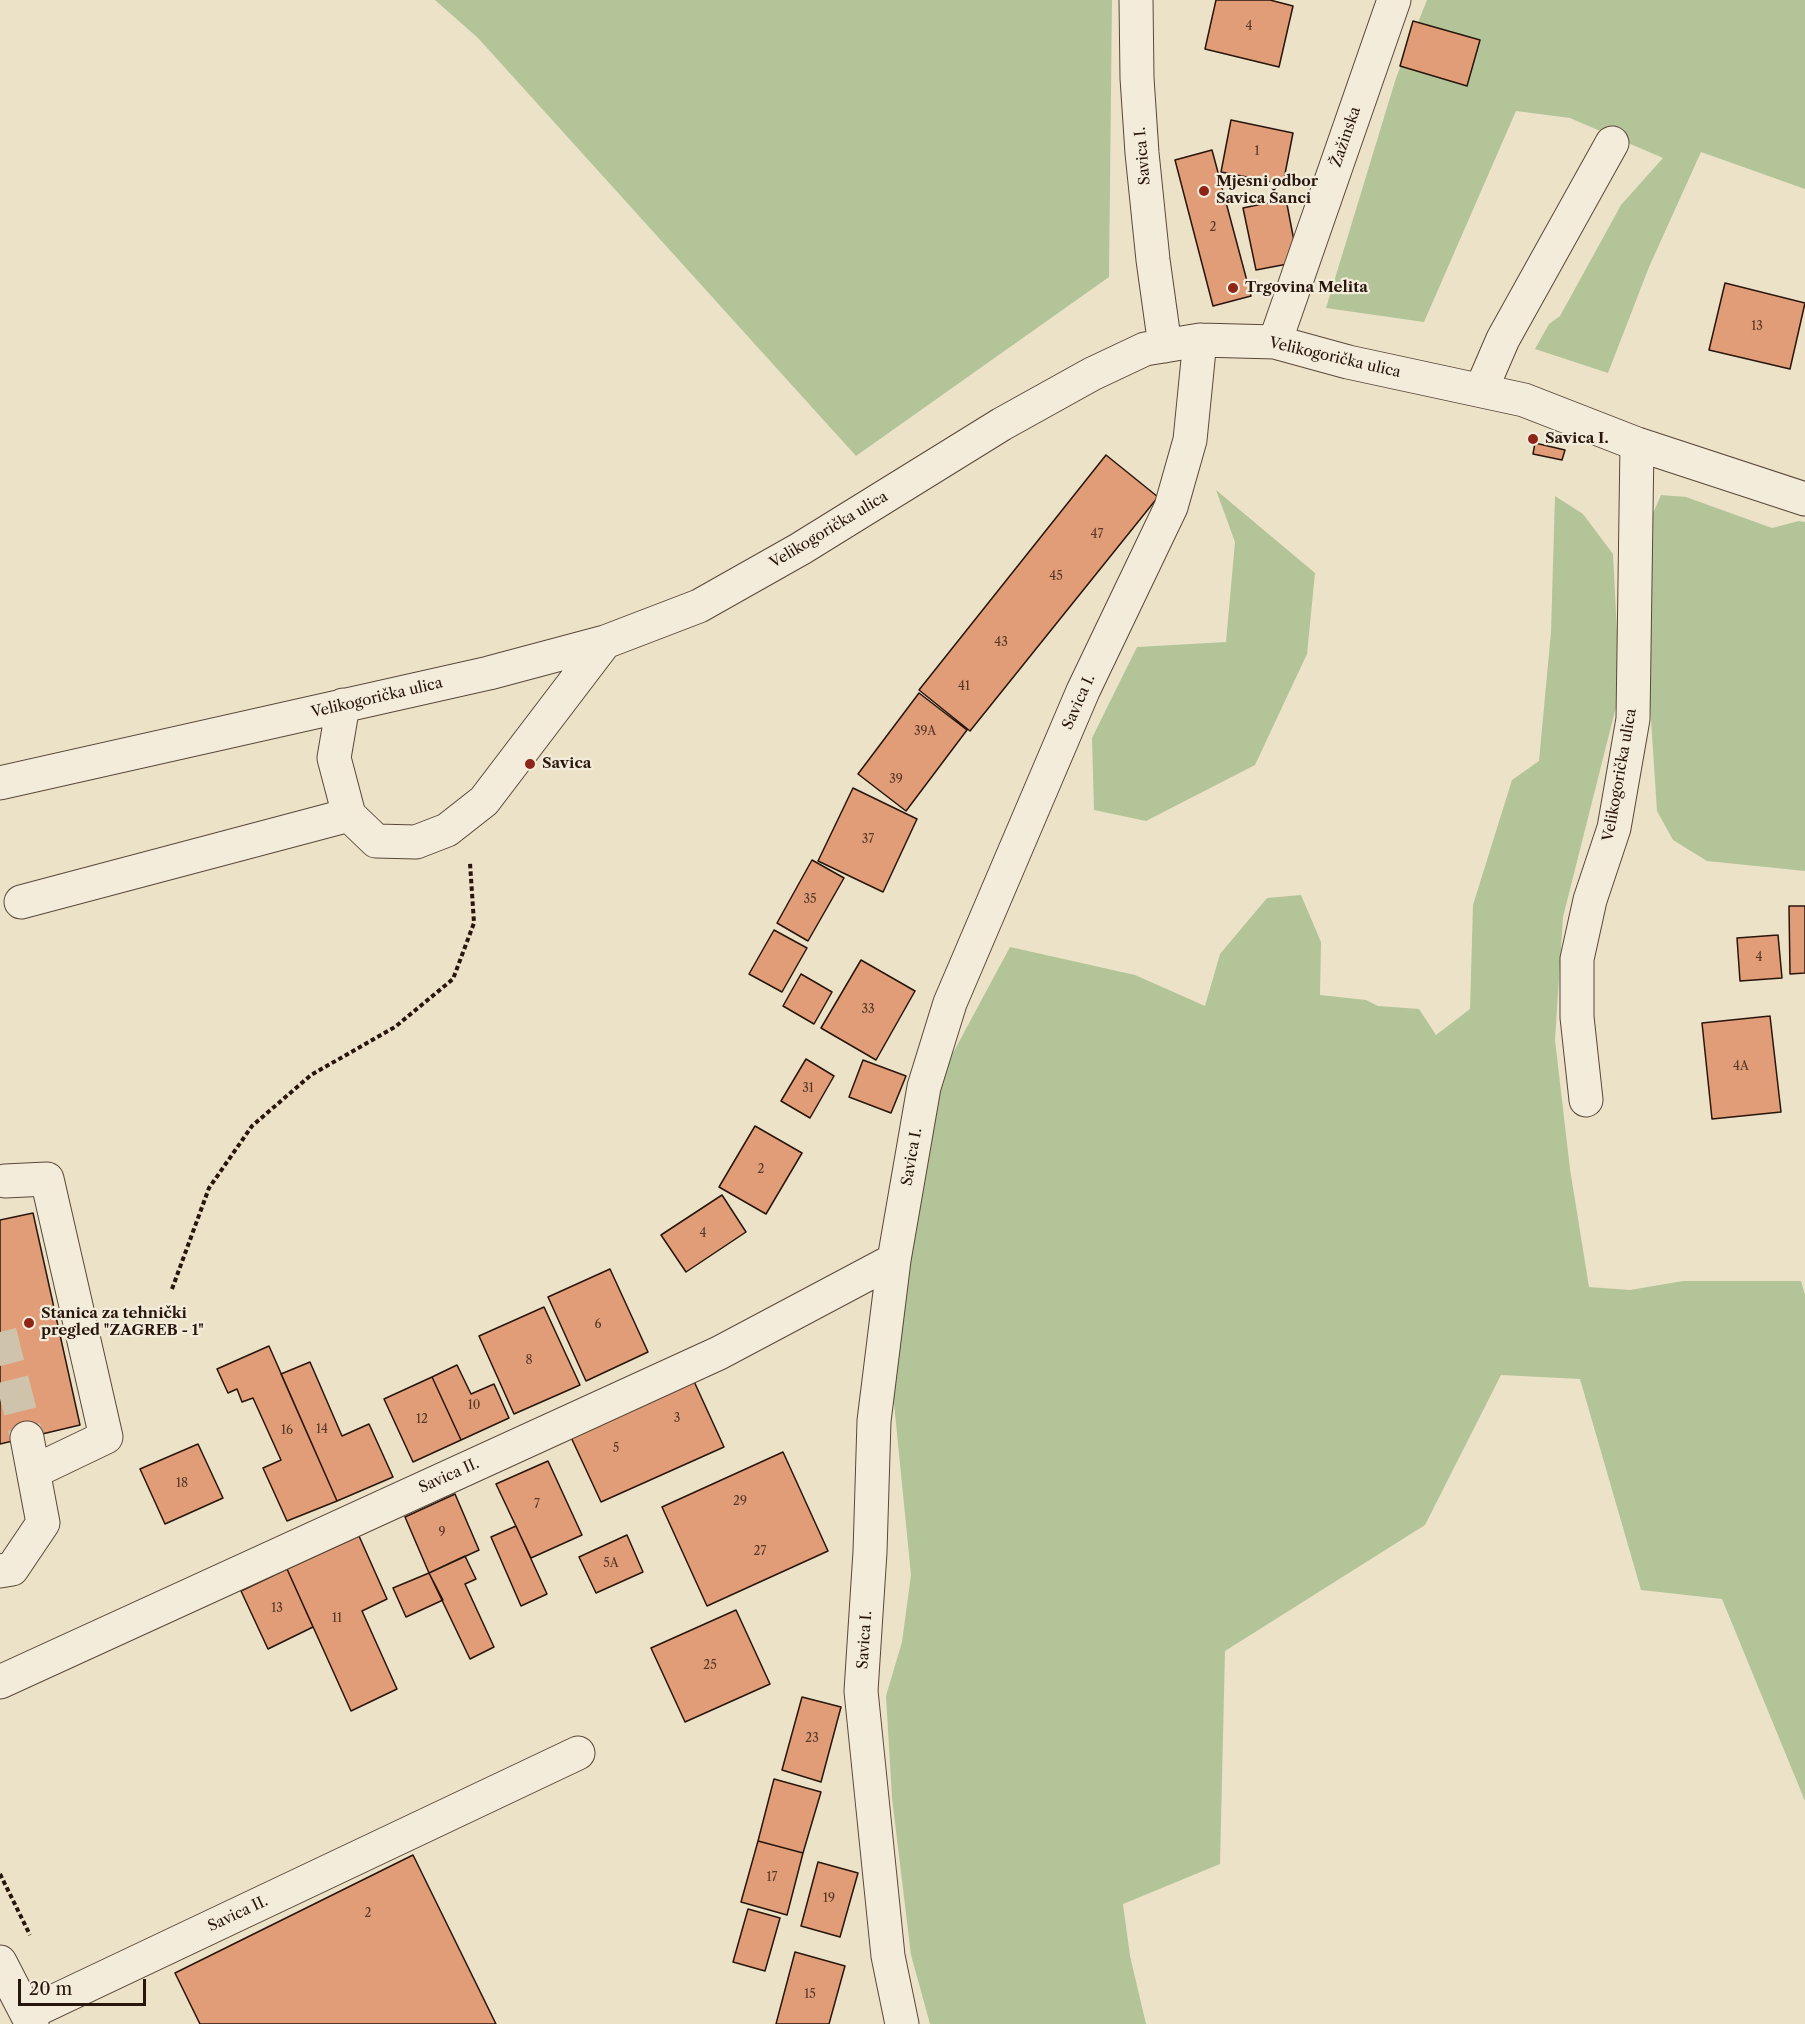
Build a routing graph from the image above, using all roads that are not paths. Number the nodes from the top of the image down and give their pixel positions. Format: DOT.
graph roads {
  1 [pos="1136,0"];
  2 [pos="1394,0"];
  3 [pos="1612,143"];
  4 [pos="1200,340"];
  5 [pos="1275,342"];
  6 [pos="1166,346"];
  7 [pos="1481,390"];
  8 [pos="1636,444"];
  9 [pos="1805,499"];
  10 [pos="606,642"];
  11 [pos="343,705"];
  12 [pos="0,783"];
  13 [pos="349,814"];
  14 [pos="21,902"];
  15 [pos="1586,1100"];
  16 [pos="2,1174"];
  17 [pos="894,1260"];
  18 [pos="27,1438"];
  19 [pos="35,1472"];
  20 [pos="0,1571"];
  21 [pos="0,1682"];
  22 [pos="578,1753"];
  23 [pos="0,1962"];
  24 [pos="30,2019"];
  25 [pos="902,2024"];
  1 -- 6 [label="street, Savica I."];
  2 -- 5 [label="street, Žažinska"];
  3 -- 7 [label="street"];
  4 -- 5 [label="street, Velikogorička ulica"];
  4 -- 6 [label="street, Velikogorička ulica"];
  4 -- 17 [label="street, Savica I."];
  5 -- 7 [label="street, Velikogorička ulica"];
  6 -- 10 [label="street, Velikogorička ulica"];
  7 -- 8 [label="street, Velikogorička ulica"];
  8 -- 9 [label="street, Velikogorička ulica"];
  8 -- 15 [label="street, Velikogorička ulica"];
  10 -- 11 [label="street, Velikogorička ulica"];
  10 -- 13 [label="street"];
  11 -- 12 [label="street, Velikogorička ulica"];
  11 -- 13 [label="street"];
  13 -- 14 [label="street"];
  16 -- 19 [label="street"];
  17 -- 21 [label="street, Savica II."];
  17 -- 25 [label="street, Savica I."];
  18 -- 19 [label="street"];
  19 -- 20 [label="street"];
  22 -- 24 [label="street, Savica II."];
  23 -- 24 [label="street"];
}
